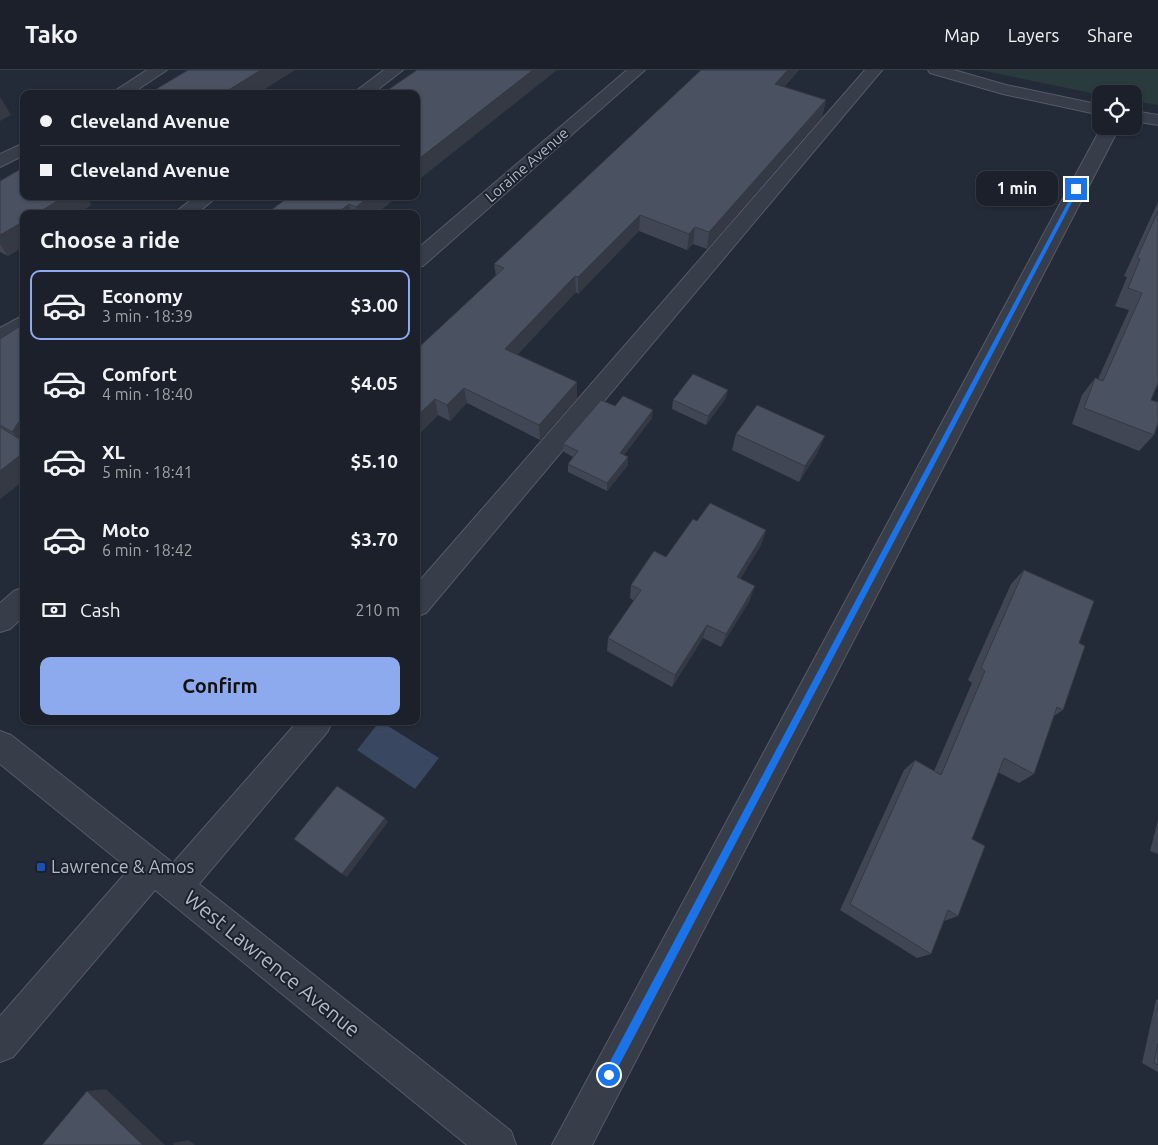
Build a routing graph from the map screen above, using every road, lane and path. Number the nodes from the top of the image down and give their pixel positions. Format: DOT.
graph roads {
  1 [pos="159,70"];
  2 [pos="395,70"];
  3 [pos="637,70"];
  4 [pos="874,70"];
  5 [pos="936,70"];
  6 [pos="125,90"];
  7 [pos="366,90"];
  8 [pos="1092,108"];
  9 [pos="1142,117"];
  10 [pos="1158,120"];
  11 [pos="1106,135"];
  12 [pos="20,150"];
  13 [pos="0,161"];
  14 [pos="203,200"];
  15 [pos="189,210"];
  16 [pos="420,258"];
  17 [pos="20,325"];
  18 [pos="0,338"];
  19 [pos="420,600"];
  20 [pos="20,602"];
  21 [pos="0,620"];
  22 [pos="312,725"];
  23 [pos="0,745"];
  24 [pos="164,876"];
  25 [pos="0,1044"];
  26 [pos="497,1145"];
  27 [pos="571,1145"];
  1 -- 6 [label="street"];
  2 -- 7 [label="street"];
  3 -- 16 [label="street, Loraine Avenue"];
  4 -- 19 [label="street"];
  5 -- 8 [label="street"];
  9 -- 10 [label="street"];
  11 -- 27 [label="street"];
  12 -- 13 [label="street"];
  14 -- 15 [label="street"];
  17 -- 18 [label="street"];
  20 -- 21 [label="street"];
  22 -- 24 [label="street"];
  23 -- 24 [label="street, West Lawrence Avenue"];
  24 -- 25 [label="street"];
  24 -- 26 [label="street, West Lawrence Avenue"];
}
